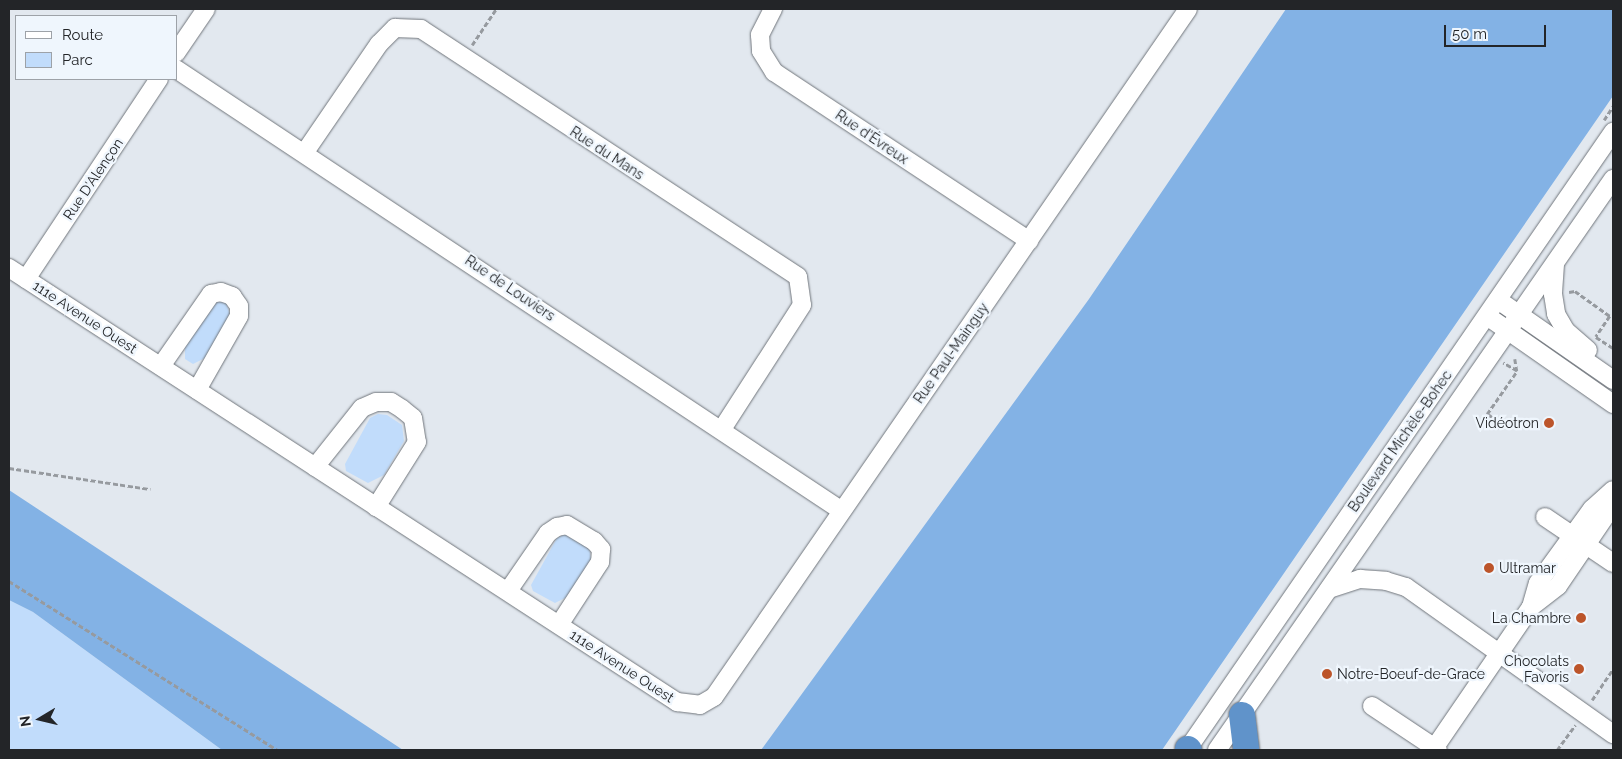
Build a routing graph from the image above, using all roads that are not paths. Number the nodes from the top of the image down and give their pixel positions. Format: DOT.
graph roads {
  1 [pos="206,9"];
  2 [pos="773,9"];
  3 [pos="1188,9"];
  4 [pos="178,50"];
  5 [pos="178,70"];
  6 [pos="158,80"];
  7 [pos="1613,132"];
  8 [pos="305,152"];
  9 [pos="1613,178"];
  10 [pos="1029,241"];
  11 [pos="1556,262"];
  12 [pos="9,268"];
  13 [pos="26,279"];
  14 [pos="1498,300"];
  15 [pos="1519,314"];
  16 [pos="1486,316"];
  17 [pos="1507,331"];
  18 [pos="160,366"];
  19 [pos="1613,379"];
  20 [pos="197,390"];
  21 [pos="1613,404"];
  22 [pos="722,429"];
  23 [pos="315,467"];
  24 [pos="1613,490"];
  25 [pos="1613,504"];
  26 [pos="376,506"];
  27 [pos="842,511"];
  28 [pos="1545,517"];
  29 [pos="1572,535"];
  30 [pos="1587,545"];
  31 [pos="1613,563"];
  32 [pos="1328,589"];
  33 [pos="508,591"];
  34 [pos="1530,607"];
  35 [pos="559,625"];
  36 [pos="1498,654"];
  37 [pos="714,697"];
  38 [pos="1372,706"];
  39 [pos="1242,715"];
  40 [pos="1613,734"];
  41 [pos="1188,750"];
  42 [pos="1217,750"];
  43 [pos="1246,750"];
  44 [pos="1435,750"];
  1 -- 4 [label="street"];
  2 -- 10 [label="street, Rue d'Évreux"];
  3 -- 10 [label="street, Rue Paul-Mainguy"];
  5 -- 8 [label="street, Rue de Louviers"];
  6 -- 13 [label="street, Rue D'Alençon"];
  7 -- 14 [label="street, Boulevard Michèle-Bohec"];
  8 -- 22 [label="street, Rue de Louviers"];
  8 -- 22 [label="street, Rue du Mans"];
  9 -- 11 [label="street, Boulevard Michèle-Bohec"];
  10 -- 27 [label="street, Rue Paul-Mainguy"];
  11 -- 15 [label="street, Boulevard Michèle-Bohec"];
  11 -- 19 [label="street"];
  12 -- 13 [label="street, 111e Avenue Ouest"];
  13 -- 18 [label="street, 111e Avenue Ouest"];
  14 -- 15 [label="street"];
  14 -- 16 [label="street, Boulevard Michèle-Bohec"];
  15 -- 17 [label="street, Boulevard Michèle-Bohec"];
  15 -- 19 [label="street"];
  16 -- 17 [label="street"];
  16 -- 41 [label="street, Boulevard Michèle-Bohec"];
  17 -- 21 [label="street"];
  17 -- 32 [label="street, Boulevard Michèle-Bohec"];
  18 -- 20 [label="street, 111e Avenue Ouest"];
  18 -- 20 [label="street"];
  20 -- 23 [label="street, 111e Avenue Ouest"];
  22 -- 27 [label="street, Rue de Louviers"];
  23 -- 26 [label="street, 111e Avenue Ouest"];
  23 -- 26 [label="street"];
  24 -- 29 [label="street"];
  25 -- 30 [label="street"];
  26 -- 33 [label="street, 111e Avenue Ouest"];
  27 -- 37 [label="street, Rue Paul-Mainguy"];
  28 -- 29 [label="street"];
  29 -- 30 [label="street"];
  29 -- 34 [label="street"];
  30 -- 31 [label="street"];
  30 -- 34 [label="street"];
  32 -- 36 [label="street"];
  32 -- 39 [label="street, Boulevard Michèle-Bohec"];
  33 -- 35 [label="street, 111e Avenue Ouest"];
  33 -- 35 [label="street, 111e Avenue Ouest"];
  34 -- 36 [label="street"];
  35 -- 37 [label="street, 111e Avenue Ouest"];
  36 -- 40 [label="street"];
  36 -- 44 [label="street"];
  38 -- 44 [label="street"];
  39 -- 42 [label="street, Boulevard Michèle-Bohec"];
  39 -- 43 [label="highway"];
}
